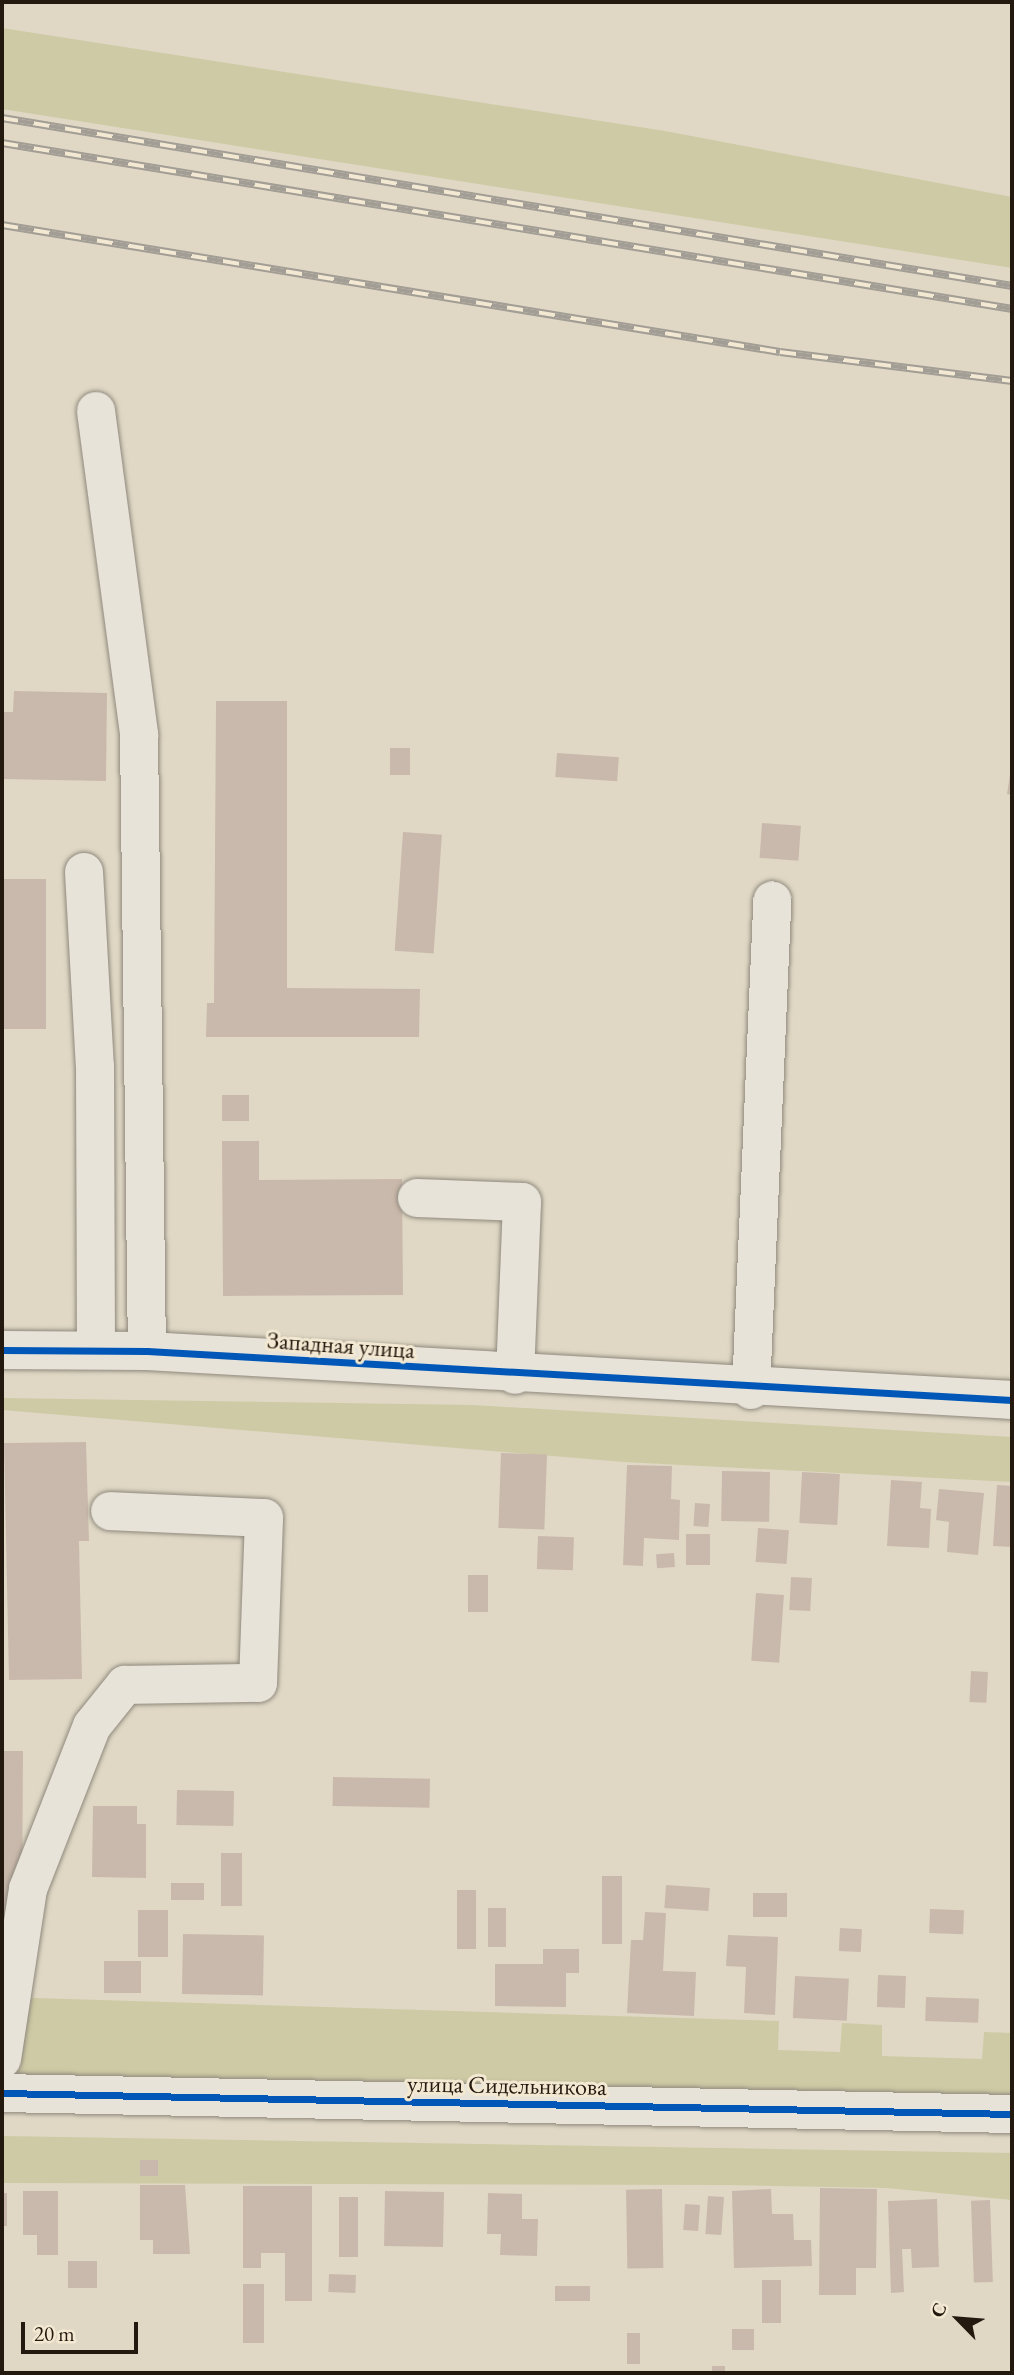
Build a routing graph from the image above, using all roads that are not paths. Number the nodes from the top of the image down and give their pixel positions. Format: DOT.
graph roads {
  1 [pos="96,411"];
  2 [pos="84,872"];
  3 [pos="772,900"];
  4 [pos="417,1198"];
  5 [pos="2,1350"];
  6 [pos="96,1350"];
  7 [pos="147,1352"];
  8 [pos="515,1375"];
  9 [pos="751,1390"];
  10 [pos="1012,1400"];
  11 [pos="110,1511"];
  12 [pos="2,2059"];
  13 [pos="2,2093"];
  14 [pos="1012,2114"];
  1 -- 7 [label="street"];
  2 -- 6 [label="street"];
  3 -- 9 [label="street"];
  4 -- 8 [label="street"];
  5 -- 6 [label="street, Западная улица"];
  6 -- 7 [label="street, Западная улица"];
  7 -- 8 [label="street, Западная улица"];
  8 -- 9 [label="street, Западная улица"];
  9 -- 10 [label="street, Западная улица"];
  11 -- 12 [label="street"];
  13 -- 14 [label="street, улица Сидельникова"];
}
